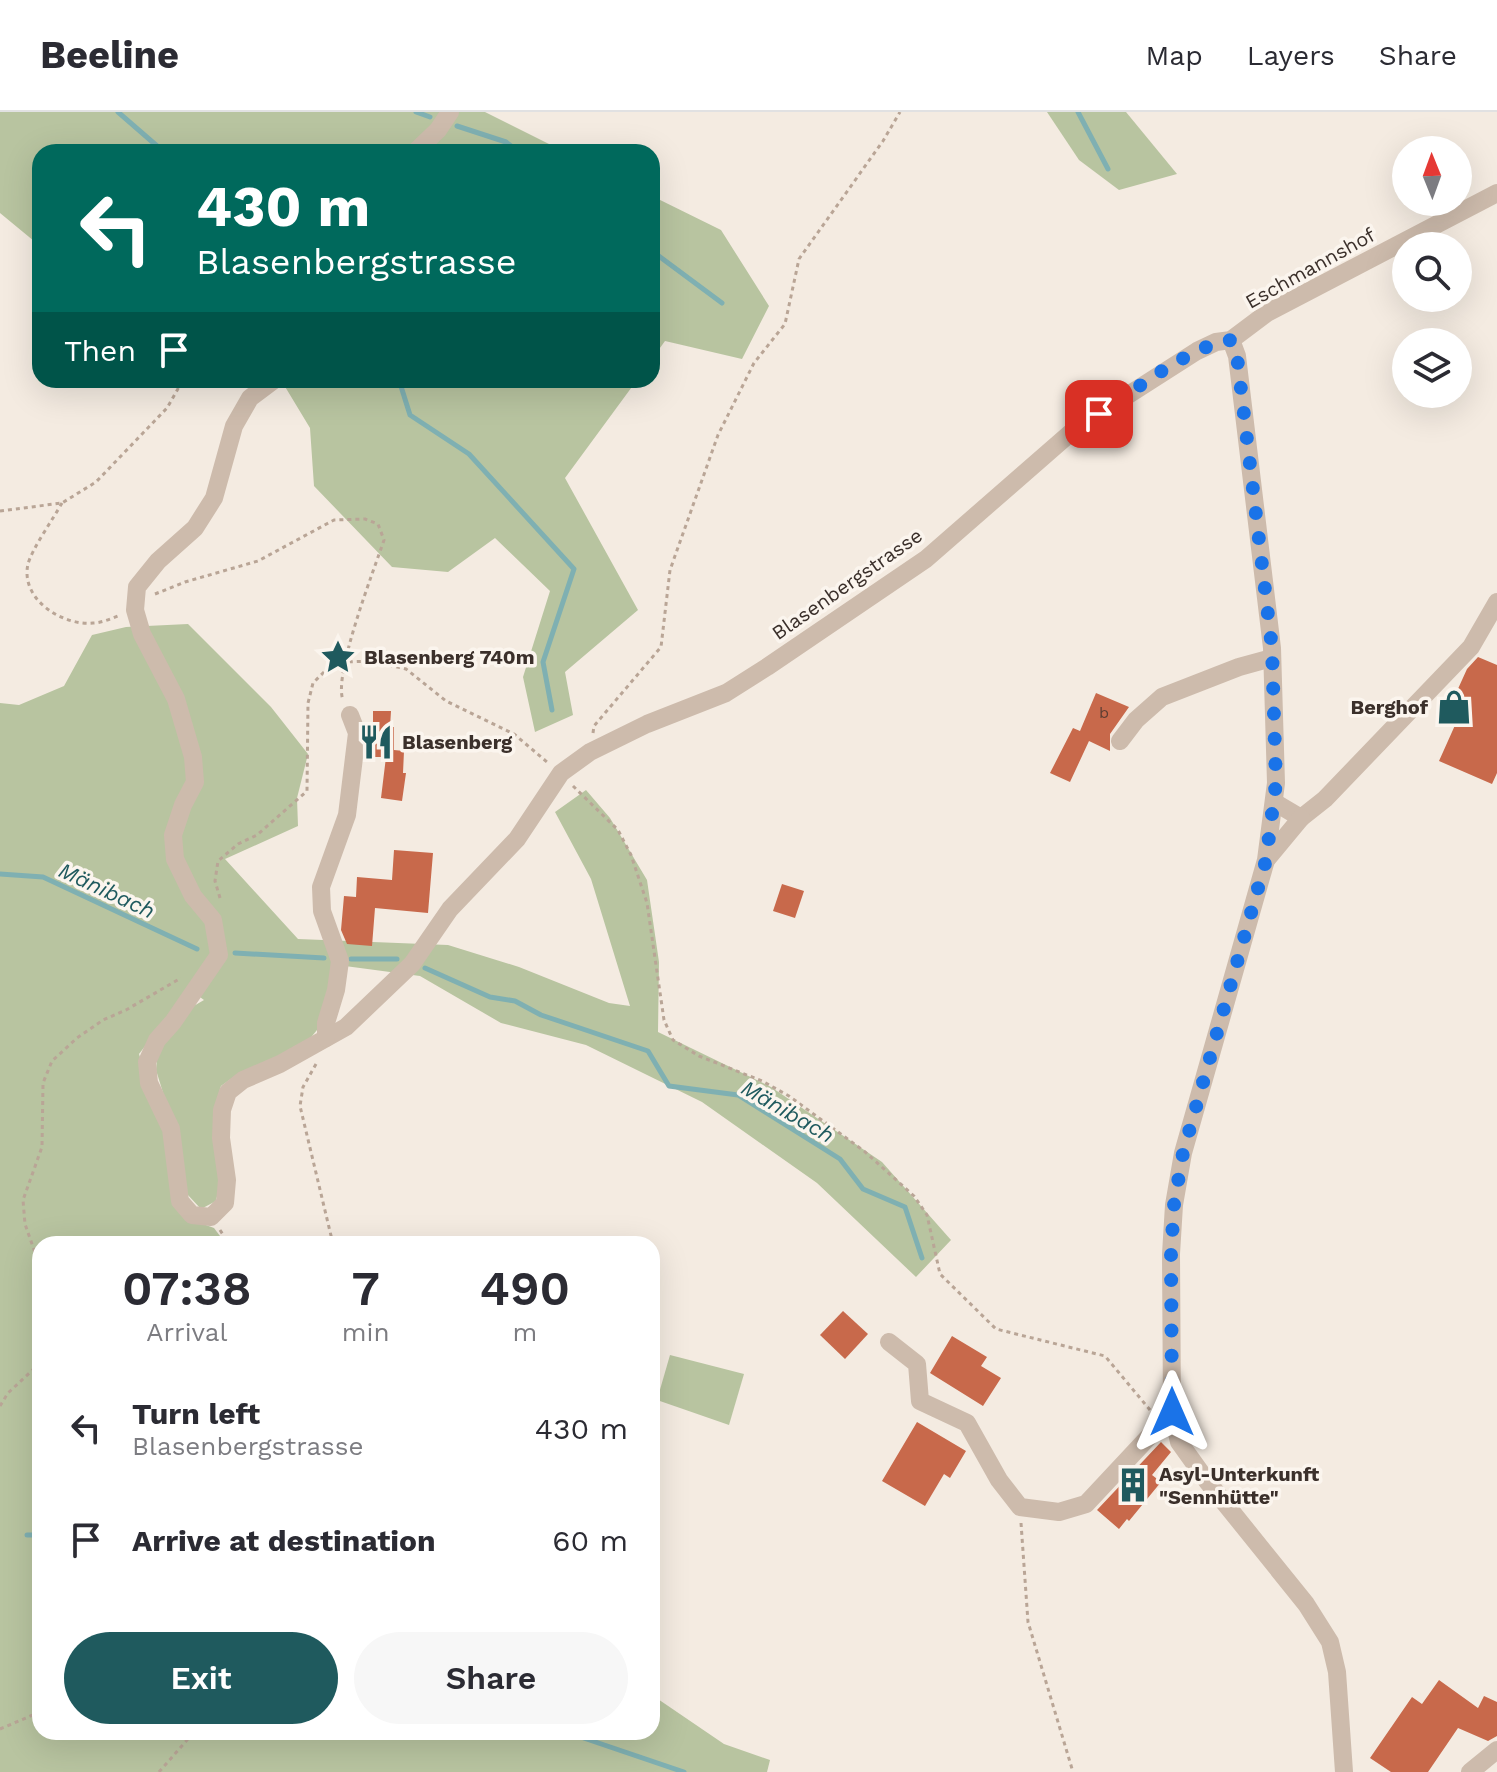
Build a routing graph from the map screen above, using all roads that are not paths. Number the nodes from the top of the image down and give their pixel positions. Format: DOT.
graph roads {
  1 [pos="450,112"];
  2 [pos="423,144"];
  3 [pos="1497,193"];
  4 [pos="1231,340"];
  5 [pos="263,388"];
  6 [pos="1497,602"];
  7 [pos="1272,658"];
  8 [pos="350,715"];
  9 [pos="1120,741"];
  10 [pos="1274,802"];
  11 [pos="1301,818"];
  12 [pos="1266,860"];
  13 [pos="326,1038"];
  14 [pos="889,1342"];
  15 [pos="1166,1418"];
  16 [pos="1497,1750"];
  17 [pos="1344,1772"];
  18 [pos="1470,1772"];
  1 -- 2 [label="street"];
  3 -- 4 [label="street, Eschmannshof"];
  4 -- 7 [label="street"];
  4 -- 13 [label="street, Blasenbergstrasse"];
  5 -- 13 [label="street, Blasenbergstrasse"];
  6 -- 11 [label="street"];
  7 -- 9 [label="street"];
  7 -- 10 [label="street"];
  8 -- 13 [label="street"];
  10 -- 11 [label="street"];
  10 -- 12 [label="street"];
  11 -- 12 [label="street"];
  12 -- 15 [label="street"];
  14 -- 15 [label="street"];
  15 -- 17 [label="street"];
  16 -- 18 [label="street"];
}
